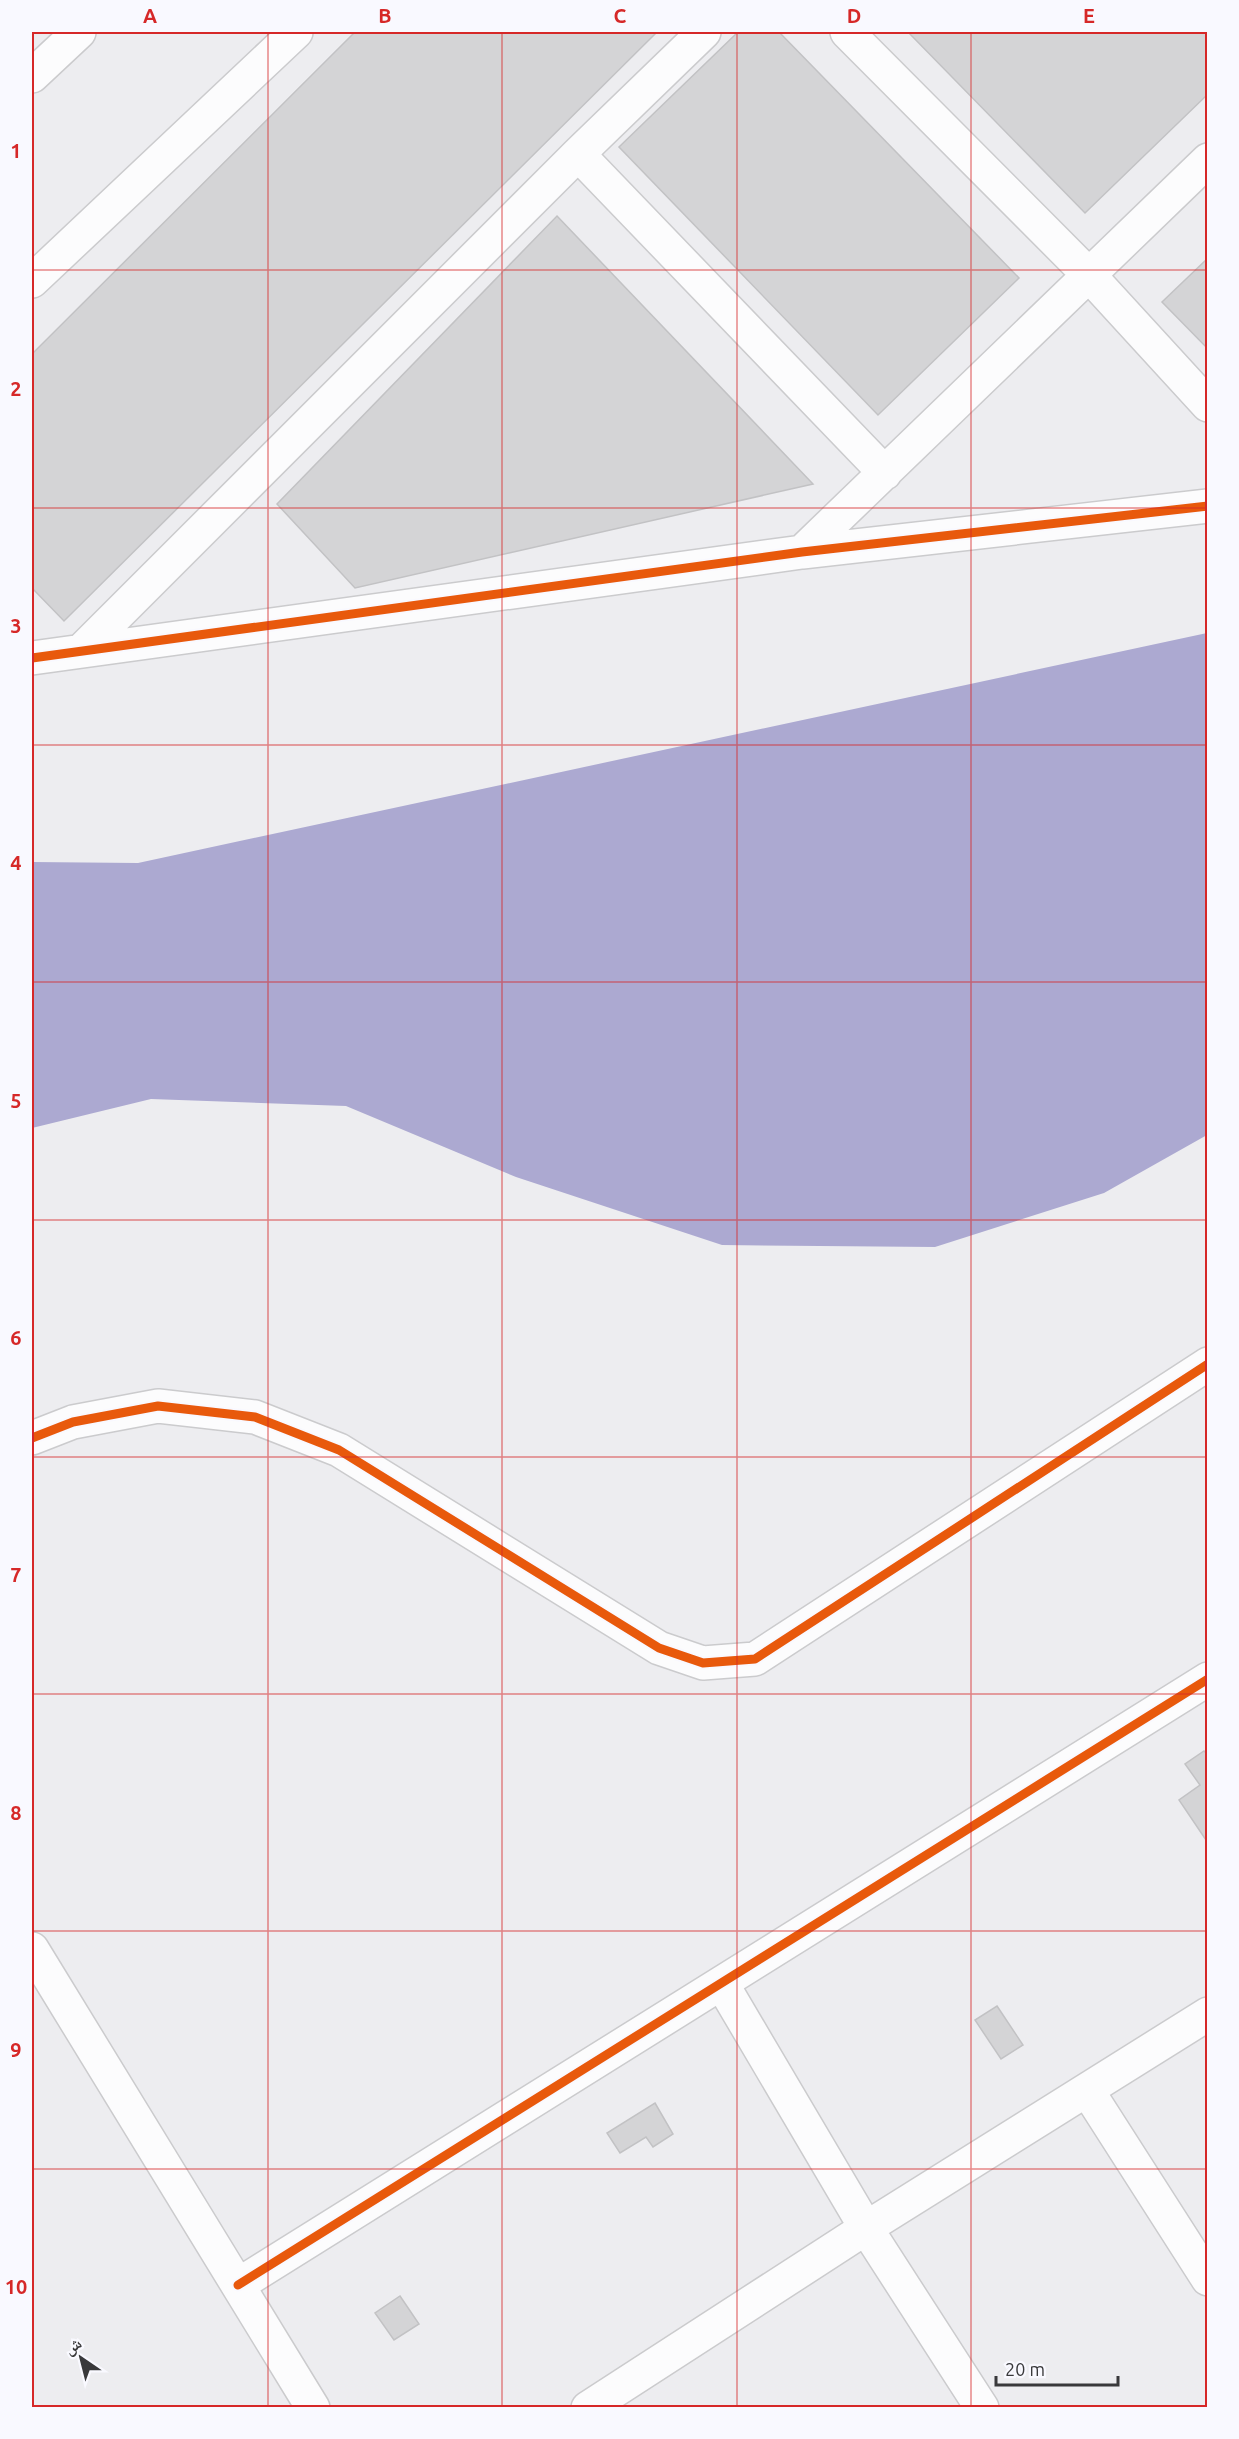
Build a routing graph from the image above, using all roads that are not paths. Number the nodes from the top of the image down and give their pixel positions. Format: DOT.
graph roads {
  1 [pos="79,32"];
  2 [pos="296,32"];
  3 [pos="704,32"];
  4 [pos="847,32"];
  5 [pos="32,76"];
  6 [pos="578,154"];
  7 [pos="1208,160"];
  8 [pos="1088,273"];
  9 [pos="32,280"];
  10 [pos="1208,405"];
  11 [pos="885,473"];
  12 [pos="1208,506"];
  13 [pos="802,552"];
  14 [pos="81,651"];
  15 [pos="34,654"];
  16 [pos="1208,1364"];
  17 [pos="32,1438"];
  18 [pos="1208,1679"];
  19 [pos="32,1949"];
  20 [pos="722,1984"];
  21 [pos="1208,2014"];
  22 [pos="1087,2090"];
  23 [pos="866,2228"];
  24 [pos="1208,2278"];
  25 [pos="238,2285"];
  26 [pos="313,2408"];
  27 [pos="588,2408"];
  28 [pos="982,2408"];
  1 -- 5 [label="street"];
  2 -- 9 [label="street"];
  3 -- 6 [label="street"];
  4 -- 8 [label="street"];
  6 -- 11 [label="street"];
  6 -- 14 [label="street"];
  7 -- 8 [label="street"];
  8 -- 10 [label="street"];
  8 -- 11 [label="street"];
  11 -- 13 [label="street"];
  12 -- 13 [label="street"];
  13 -- 14 [label="street"];
  14 -- 15 [label="street"];
  16 -- 17 [label="street"];
  18 -- 20 [label="street"];
  19 -- 25 [label="street"];
  20 -- 23 [label="street"];
  20 -- 25 [label="street"];
  21 -- 22 [label="street"];
  22 -- 23 [label="street"];
  22 -- 24 [label="street"];
  23 -- 27 [label="street"];
  23 -- 28 [label="street"];
  25 -- 26 [label="street"];
}
